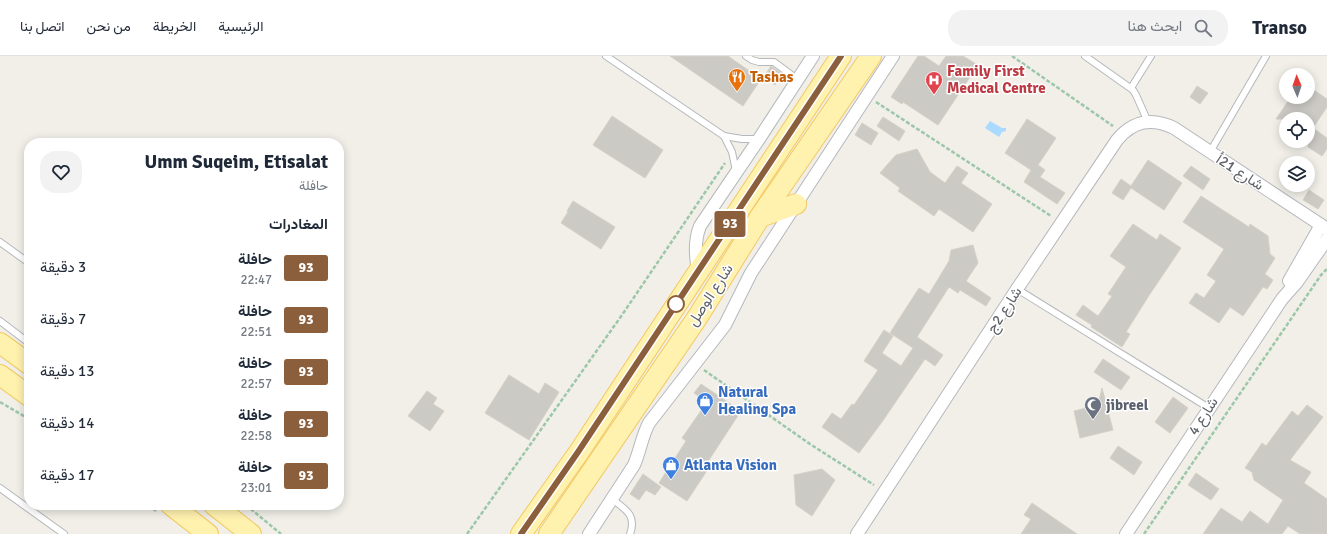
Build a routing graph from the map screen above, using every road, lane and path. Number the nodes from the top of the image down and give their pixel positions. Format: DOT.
graph roads {
  1 [pos="606,56"];
  2 [pos="746,56"];
  3 [pos="813,56"];
  4 [pos="841,56"];
  5 [pos="871,56"];
  6 [pos="893,56"];
  7 [pos="1012,56"];
  8 [pos="1085,56"];
  9 [pos="1151,56"];
  10 [pos="1266,56"];
  11 [pos="797,79"];
  12 [pos="1130,88"];
  13 [pos="867,95"];
  14 [pos="1148,122"];
  15 [pos="1174,128"];
  16 [pos="1123,133"];
  17 [pos="724,136"];
  18 [pos="759,139"];
  19 [pos="732,152"];
  20 [pos="1210,152"];
  21 [pos="736,171"];
  22 [pos="796,204"];
  23 [pos="760,217"];
  24 [pos="1062,223"];
  25 [pos="1324,227"];
  26 [pos="1327,239"];
  27 [pos="0,242"];
  28 [pos="24,259"];
  29 [pos="1327,269"];
  30 [pos="698,270"];
  31 [pos="1017,289"];
  32 [pos="1282,299"];
  33 [pos="0,321"];
  34 [pos="24,339"];
  35 [pos="0,343"];
  36 [pos="24,360"];
  37 [pos="696,364"];
  38 [pos="0,375"];
  39 [pos="24,392"];
  40 [pos="0,402"];
  41 [pos="1209,408"];
  42 [pos="24,416"];
  43 [pos="0,488"];
  44 [pos="885,492"];
  45 [pos="612,499"];
  46 [pos="572,500"];
  47 [pos="24,505"];
  48 [pos="31,510"];
  49 [pos="177,510"];
  50 [pos="220,510"];
  51 [pos="252,510"];
  52 [pos="64,534"];
  53 [pos="208,534"];
  54 [pos="251,534"];
  55 [pos="281,534"];
  56 [pos="467,534"];
  57 [pos="521,534"];
  58 [pos="549,534"];
  59 [pos="560,534"];
  60 [pos="589,534"];
  61 [pos="630,534"];
  62 [pos="857,534"];
  63 [pos="1126,534"];
  64 [pos="1144,534"];
  1 -- 17 [label="lane"];
  2 -- 11 [label="lane"];
  3 -- 11 [label="street"];
  4 -- 30 [label="main road, شارع الوصل"];
  5 -- 23 [label="main road, شارع الوصل"];
  6 -- 13 [label="street"];
  7 -- 16 [label="path"];
  8 -- 12 [label="lane"];
  9 -- 12 [label="lane"];
  10 -- 20 [label="lane"];
  11 -- 18 [label="street"];
  12 -- 14 [label="lane"];
  13 -- 22 [label="street"];
  13 -- 24 [label="path"];
  14 -- 15 [label="street, شارع 2ج"];
  14 -- 16 [label="street, شارع 2ج"];
  15 -- 20 [label="street, شارع 21أ"];
  16 -- 24 [label="street, شارع 2ج"];
  17 -- 18 [label="lane"];
  17 -- 19 [label="lane"];
  18 -- 21 [label="street"];
  19 -- 21 [label="lane"];
  19 -- 56 [label="path"];
  20 -- 25 [label="street, شارع 21أ"];
  21 -- 30 [label="street"];
  22 -- 23 [label="main road"];
  22 -- 37 [label="street"];
  23 -- 46 [label="main road, شارع الوصل"];
  24 -- 31 [label="street, شارع 2ج"];
  25 -- 32 [label="street, شارع 4"];
  26 -- 32 [label="street, شارع 4"];
  27 -- 28 [label="lane"];
  29 -- 64 [label="path"];
  30 -- 57 [label="main road, شارع الوصل"];
  31 -- 41 [label="lane"];
  31 -- 44 [label="street, شارع 2ج"];
  32 -- 41 [label="street, شارع 4"];
  33 -- 34 [label="lane"];
  35 -- 36 [label="main road"];
  37 -- 44 [label="path"];
  37 -- 45 [label="street"];
  38 -- 39 [label="main road"];
  40 -- 42 [label="path"];
  41 -- 63 [label="street, شارع 4"];
  43 -- 47 [label="lane"];
  44 -- 62 [label="street, شارع 2ج"];
  45 -- 60 [label="street"];
  45 -- 61 [label="lane"];
  46 -- 58 [label="main road, شارع الوصل"];
  46 -- 59 [label="main road"];
  48 -- 52 [label="lane"];
  49 -- 53 [label="main road"];
  50 -- 54 [label="main road"];
  51 -- 55 [label="path"];
}
